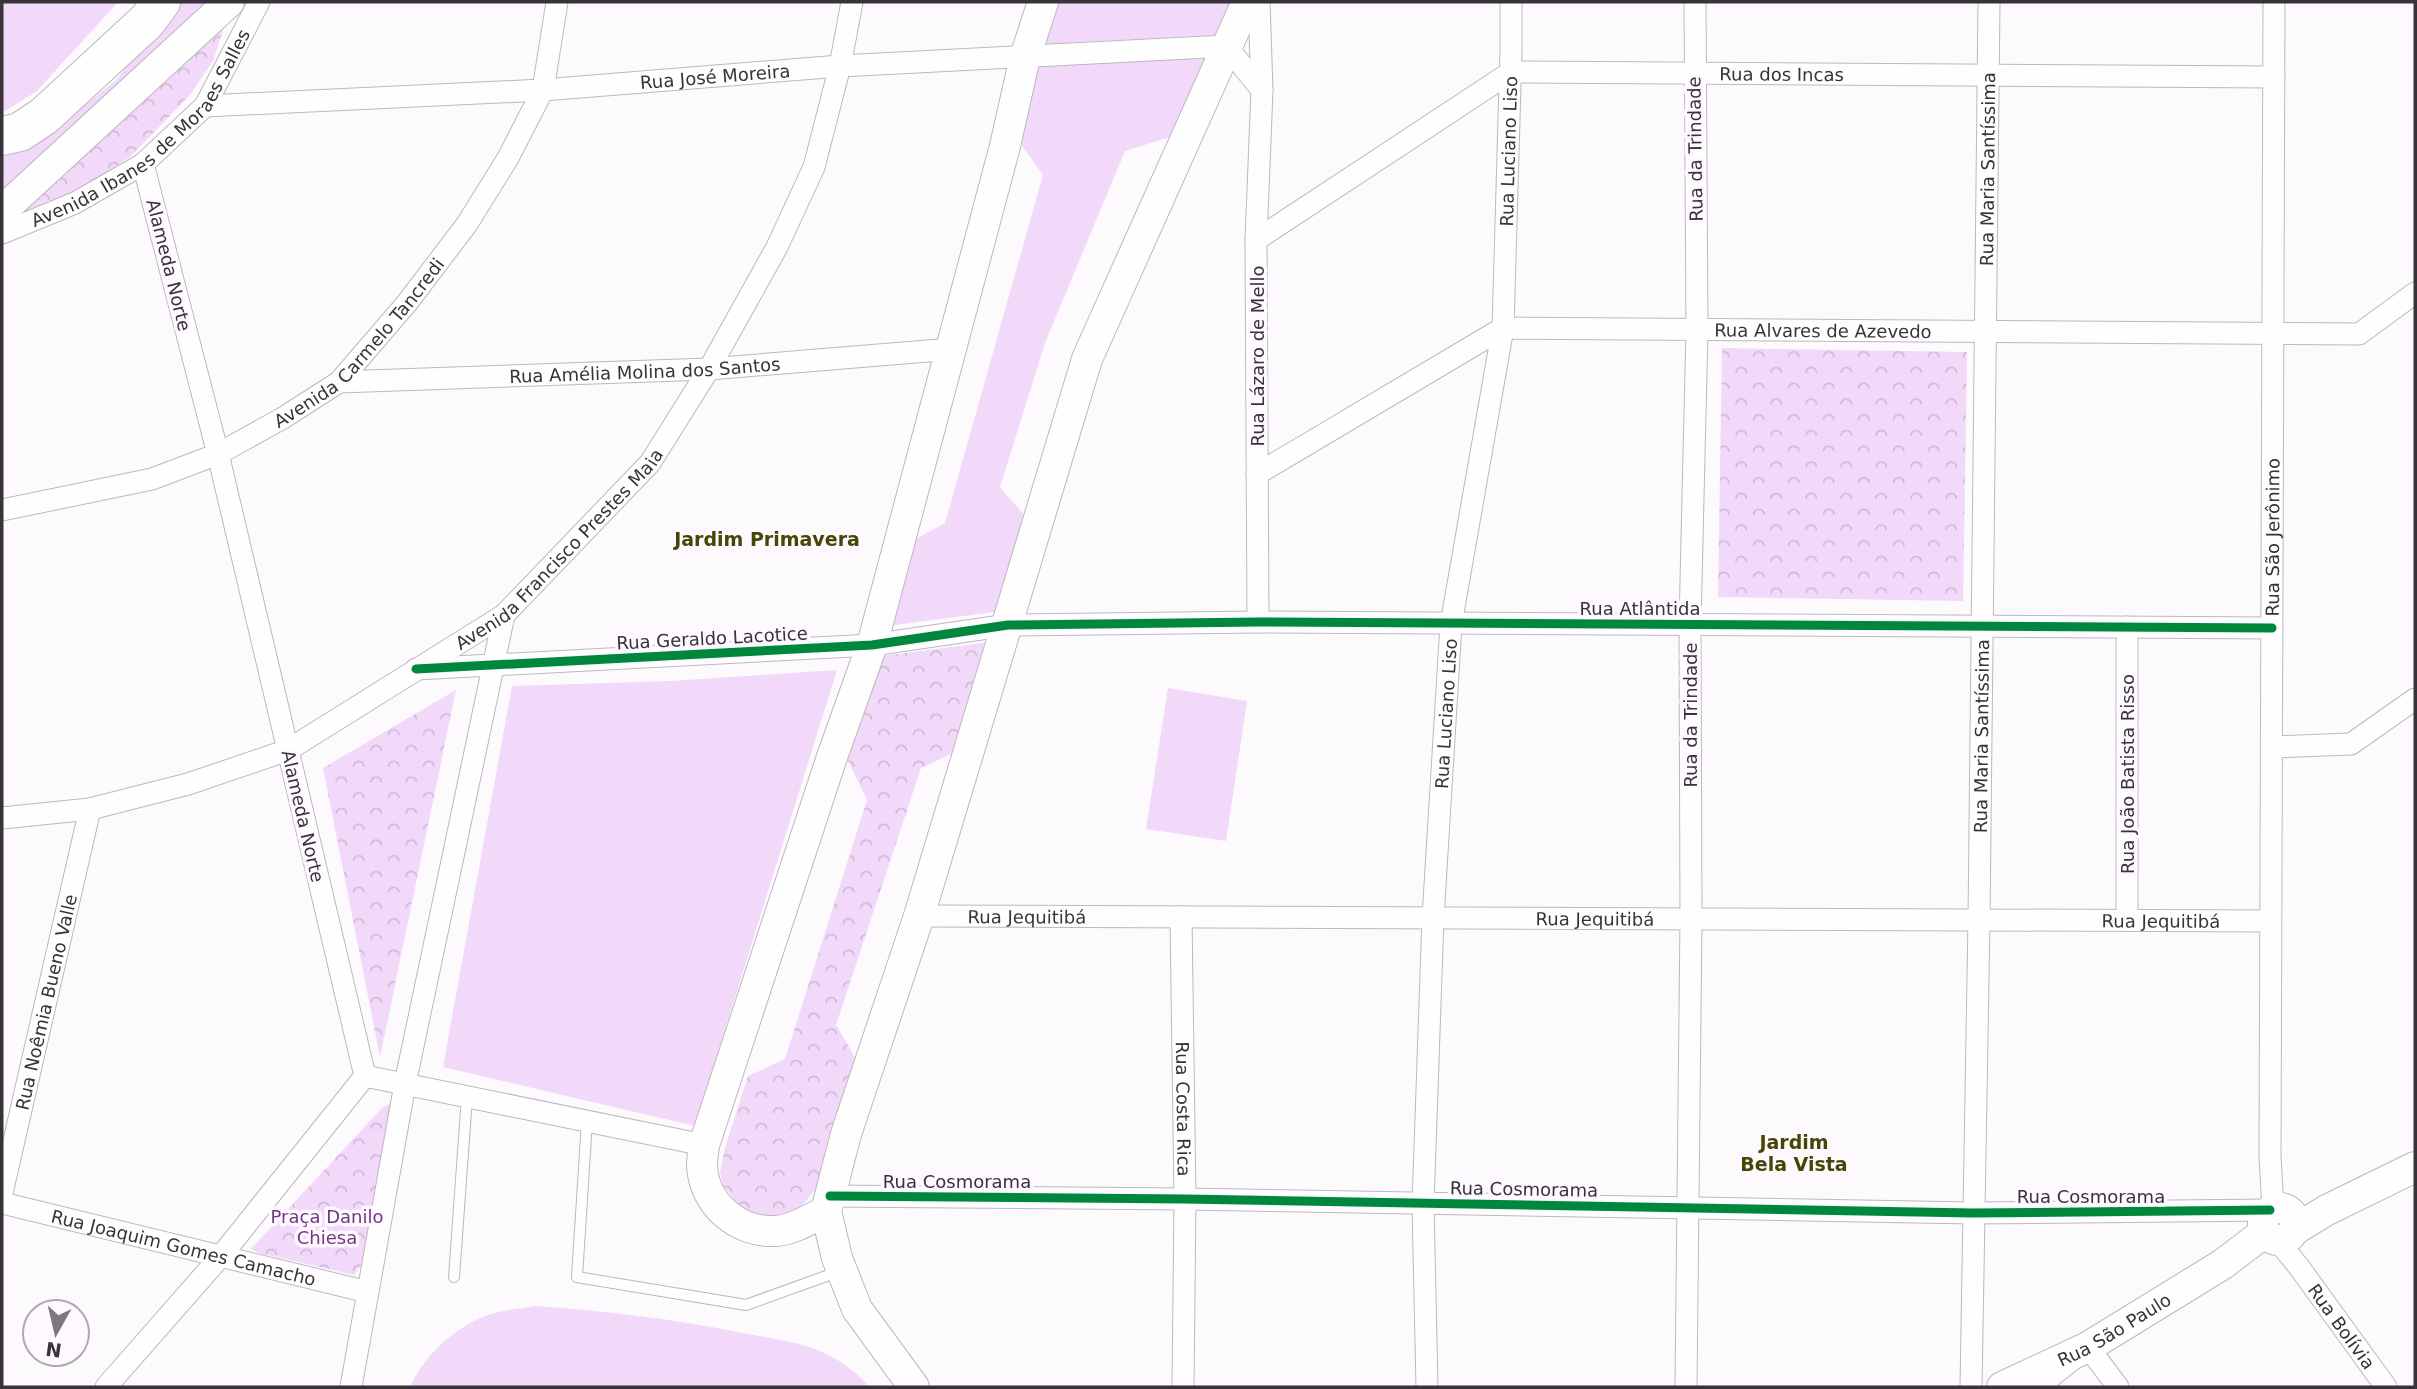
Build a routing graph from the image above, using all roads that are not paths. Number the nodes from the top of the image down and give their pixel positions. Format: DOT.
graph roads {
  1 [pos="161,2"];
  2 [pos="229,2"];
  3 [pos="259,2"];
  4 [pos="557,2"];
  5 [pos="852,2"];
  6 [pos="1043,2"];
  7 [pos="1247,2"];
  8 [pos="1259,2"];
  9 [pos="1510,2"];
  10 [pos="1695,2"];
  11 [pos="1989,2"];
  12 [pos="2274,2"];
  13 [pos="1226,46"];
  14 [pos="1025,57"];
  15 [pos="841,66"];
  16 [pos="1511,72"];
  17 [pos="1694,74"];
  18 [pos="1987,76"];
  19 [pos="2274,77"];
  20 [pos="543,90"];
  21 [pos="1262,90"];
  22 [pos="205,106"];
  23 [pos="2,136"];
  24 [pos="143,163"];
  25 [pos="2,211"];
  26 [pos="2,233"];
  27 [pos="1256,240"];
  28 [pos="2415,293"];
  29 [pos="1503,328"];
  30 [pos="1697,329"];
  31 [pos="1985,333"];
  32 [pos="2272,334"];
  33 [pos="952,349"];
  34 [pos="709,369"];
  35 [pos="339,382"];
  36 [pos="218,454"];
  37 [pos="1257,474"];
  38 [pos="2,510"];
  39 [pos="504,615"];
  40 [pos="1258,622"];
  41 [pos="1451,624"];
  42 [pos="1690,624"];
  43 [pos="1009,625"];
  44 [pos="1982,625"];
  45 [pos="2127,627"];
  46 [pos="2272,628"];
  47 [pos="872,645"];
  48 [pos="494,665"];
  49 [pos="416,669"];
  50 [pos="2415,699"];
  51 [pos="2272,747"];
  52 [pos="288,750"];
  53 [pos="90,809"];
  54 [pos="2,818"];
  55 [pos="919,916"];
  56 [pos="1181,917"];
  57 [pos="1433,918"];
  58 [pos="1690,918"];
  59 [pos="1979,920"];
  60 [pos="2127,920"];
  61 [pos="2270,921"];
  62 [pos="365,1076"];
  63 [pos="405,1084"];
  64 [pos="467,1097"];
  65 [pos="587,1121"];
  66 [pos="704,1145"];
  67 [pos="2415,1167"];
  68 [pos="2,1193"];
  69 [pos="1185,1199"];
  70 [pos="2,1203"];
  71 [pos="828,1204"];
  72 [pos="1423,1204"];
  73 [pos="1687,1206"];
  74 [pos="1973,1213"];
  75 [pos="2278,1224"];
  76 [pos="221,1256"];
  77 [pos="842,1271"];
  78 [pos="453,1277"];
  79 [pos="368,1292"];
  80 [pos="2088,1347"];
  81 [pos="106,1387"];
  82 [pos="351,1387"];
  83 [pos="914,1387"];
  84 [pos="1183,1387"];
  85 [pos="1427,1387"];
  86 [pos="1685,1387"];
  87 [pos="1971,1387"];
  88 [pos="2002,1387"];
  89 [pos="2038,1387"];
  90 [pos="2118,1387"];
  91 [pos="2386,1387"];
  1 -- 23 [label="highway"];
  2 -- 25 [label="main road, Avenida Ibanes de Moraes Salles"];
  3 -- 22 [label="street, Avenida Ibanes de Moraes Salles"];
  4 -- 20 [label="street, Avenida Carmelo Tancredi"];
  5 -- 15 [label="street, Avenida Francisco Prestes Maia"];
  6 -- 14 [label="main road"];
  7 -- 13 [label="main road"];
  8 -- 21 [label="street, Rua Lázaro de Mello"];
  9 -- 16 [label="street, Rua Luciano Liso"];
  10 -- 17 [label="street, Rua da Trindade"];
  11 -- 18 [label="street, Rua Maria Santíssima"];
  12 -- 19 [label="street, Rua São Jerônimo"];
  13 -- 14 [label="street, Rua José Moreira"];
  13 -- 21 [label="street"];
  13 -- 43 [label="main road"];
  14 -- 15 [label="street, Rua José Moreira"];
  14 -- 33 [label="main road"];
  15 -- 20 [label="street, Rua José Moreira"];
  15 -- 34 [label="street, Avenida Francisco Prestes Maia"];
  16 -- 17 [label="street, Rua dos Incas"];
  16 -- 27 [label="street"];
  16 -- 29 [label="street, Rua Luciano Liso"];
  17 -- 18 [label="street, Rua dos Incas"];
  17 -- 30 [label="street, Rua da Trindade"];
  18 -- 19 [label="street, Rua dos Incas"];
  18 -- 31 [label="street, Rua Maria Santíssima"];
  19 -- 32 [label="street, Rua São Jerônimo"];
  20 -- 22 [label="street, Rua José Moreira"];
  20 -- 35 [label="street, Avenida Carmelo Tancredi"];
  21 -- 27 [label="street, Rua Lázaro de Mello"];
  22 -- 24 [label="street, Avenida Ibanes de Moraes Salles"];
  24 -- 26 [label="street, Avenida Ibanes de Moraes Salles"];
  24 -- 36 [label="street, Alameda Norte"];
  27 -- 37 [label="street, Rua Lázaro de Mello"];
  28 -- 32 [label="street, Rua Alvares de Azevedo"];
  29 -- 30 [label="street, Rua Alvares de Azevedo"];
  29 -- 37 [label="street"];
  29 -- 41 [label="street, Rua Luciano Liso"];
  30 -- 31 [label="street, Rua Alvares de Azevedo"];
  30 -- 42 [label="street, Rua da Trindade"];
  31 -- 32 [label="street, Rua Alvares de Azevedo"];
  31 -- 44 [label="street, Rua Maria Santíssima"];
  32 -- 46 [label="street, Rua São Jerônimo"];
  33 -- 34 [label="street, Rua Amélia Molina dos Santos"];
  33 -- 47 [label="main road"];
  34 -- 35 [label="street, Rua Amélia Molina dos Santos"];
  34 -- 39 [label="street, Avenida Francisco Prestes Maia"];
  35 -- 36 [label="street, Avenida Carmelo Tancredi"];
  36 -- 38 [label="street, Avenida Carmelo Tancredi"];
  36 -- 52 [label="street, Alameda Norte"];
  37 -- 40 [label="street, Rua Lázaro de Mello"];
  39 -- 48 [label="street"];
  39 -- 49 [label="street, Avenida Francisco Prestes Maia"];
  40 -- 41 [label="street, Rua Atlântida"];
  40 -- 43 [label="street, Rua Atlântida"];
  41 -- 42 [label="street, Rua Atlântida"];
  41 -- 57 [label="street, Rua Luciano Liso"];
  42 -- 44 [label="street, Rua Atlântida"];
  42 -- 58 [label="street, Rua da Trindade"];
  43 -- 47 [label="street, Rua Geraldo Lacotice"];
  43 -- 55 [label="main road"];
  44 -- 45 [label="street, Rua Atlântida"];
  44 -- 59 [label="street, Rua Maria Santíssima"];
  45 -- 46 [label="street, Rua Atlântida"];
  45 -- 60 [label="street, Rua João Batista Risso"];
  46 -- 51 [label="street, Rua São Jerônimo"];
  47 -- 48 [label="street, Rua Geraldo Lacotice"];
  47 -- 66 [label="main road"];
  48 -- 49 [label="street, Rua Geraldo Lacotice"];
  48 -- 63 [label="street"];
  49 -- 52 [label="street, Avenida Francisco Prestes Maia"];
  50 -- 51 [label="street"];
  51 -- 61 [label="street, Rua São Jerônimo"];
  52 -- 53 [label="street, Avenida Francisco Prestes Maia"];
  52 -- 62 [label="street, Alameda Norte"];
  53 -- 54 [label="street, Avenida Francisco Prestes Maia"];
  53 -- 68 [label="street, Rua Noêmia Bueno Valle"];
  55 -- 56 [label="street, Rua Jequitibá"];
  55 -- 71 [label="main road"];
  56 -- 57 [label="street, Rua Jequitibá"];
  56 -- 69 [label="street, Rua Costa Rica"];
  57 -- 58 [label="street, Rua Jequitibá"];
  57 -- 72 [label="street, Rua Luciano Liso"];
  58 -- 59 [label="street, Rua Jequitibá"];
  58 -- 73 [label="street, Rua da Trindade"];
  59 -- 60 [label="street, Rua Jequitibá"];
  59 -- 74 [label="street, Rua Maria Santíssima"];
  60 -- 61 [label="street, Rua Jequitibá"];
  61 -- 75 [label="street, Rua São Jerônimo"];
  62 -- 63 [label="street"];
  62 -- 76 [label="street"];
  63 -- 64 [label="street"];
  63 -- 79 [label="street"];
  64 -- 65 [label="street"];
  64 -- 78 [label="lane"];
  65 -- 66 [label="street"];
  65 -- 77 [label="lane"];
  66 -- 71 [label="main road"];
  67 -- 75 [label="main road, Rua São Paulo"];
  69 -- 71 [label="street, Rua Cosmorama"];
  69 -- 72 [label="street, Rua Cosmorama"];
  69 -- 84 [label="street, Rua Costa Rica"];
  70 -- 76 [label="street, Rua Joaquim Gomes Camacho"];
  71 -- 77 [label="main road"];
  72 -- 73 [label="street, Rua Cosmorama"];
  72 -- 85 [label="street, Rua Luciano Liso"];
  73 -- 74 [label="street, Rua Cosmorama"];
  73 -- 86 [label="street, Rua da Trindade"];
  74 -- 75 [label="street, Rua Cosmorama"];
  74 -- 87 [label="street, Rua Maria Santíssima"];
  75 -- 80 [label="main road, Rua São Paulo"];
  75 -- 91 [label="street, Rua Bolívia"];
  76 -- 79 [label="street, Rua Joaquim Gomes Camacho"];
  76 -- 81 [label="street"];
  77 -- 83 [label="main road"];
  79 -- 82 [label="street"];
  80 -- 88 [label="main road, Rua São Paulo"];
  80 -- 89 [label="street"];
  80 -- 90 [label="street"];
}
